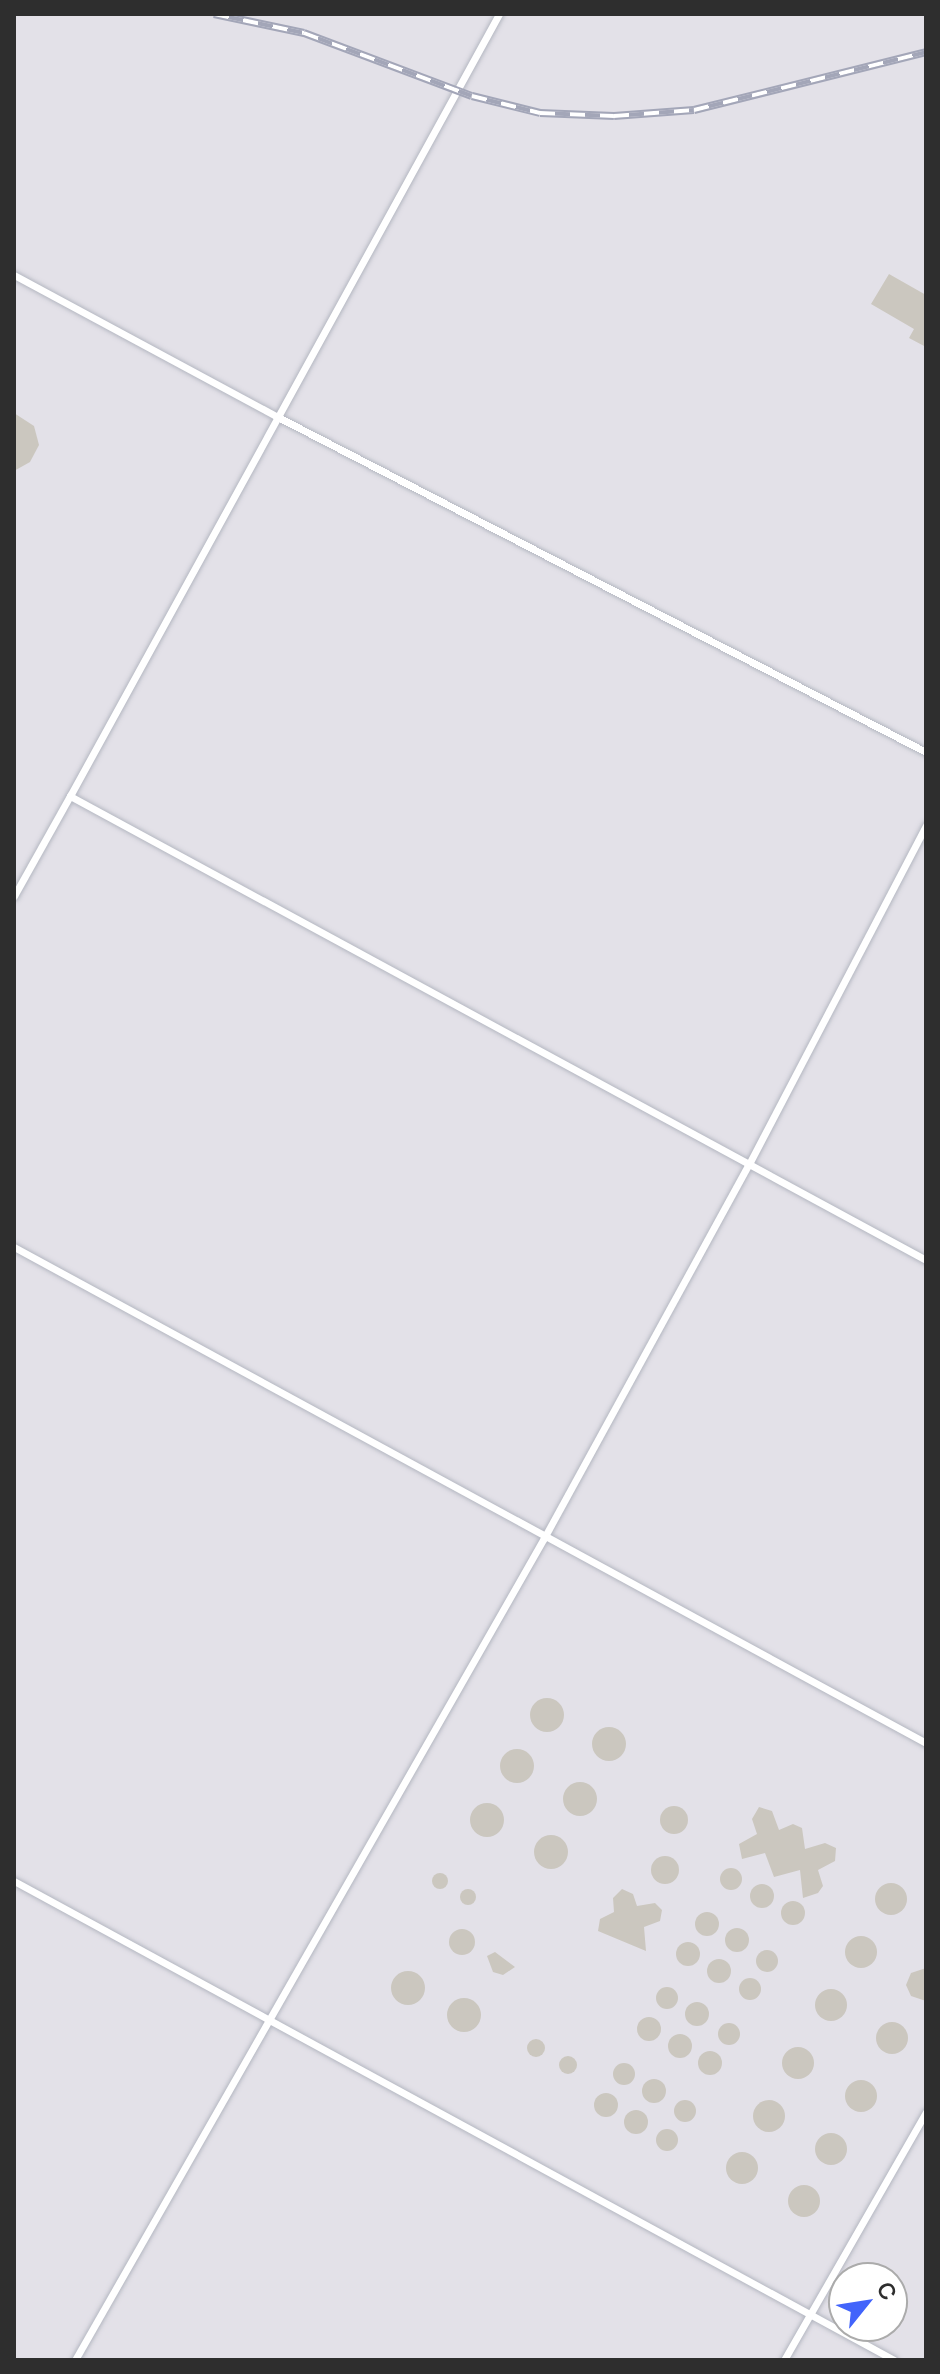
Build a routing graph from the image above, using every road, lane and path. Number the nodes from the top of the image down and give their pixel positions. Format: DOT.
graph roads {
  1 [pos="499,14"];
  2 [pos="14,275"];
  3 [pos="276,416"];
  4 [pos="926,752"];
  5 [pos="70,796"];
  6 [pos="926,825"];
  7 [pos="14,896"];
  8 [pos="749,1164"];
  9 [pos="14,1247"];
  10 [pos="926,1260"];
  11 [pos="544,1538"];
  12 [pos="926,1743"];
  13 [pos="14,1881"];
  14 [pos="268,2019"];
  15 [pos="926,2112"];
  16 [pos="808,2313"];
  17 [pos="75,2360"];
  18 [pos="784,2360"];
  19 [pos="894,2360"];
  1 -- 3 [label="lane"];
  2 -- 3 [label="lane"];
  3 -- 4 [label="lane"];
  3 -- 5 [label="lane"];
  5 -- 7 [label="lane"];
  5 -- 8 [label="lane"];
  6 -- 8 [label="lane"];
  8 -- 10 [label="lane"];
  8 -- 11 [label="lane"];
  9 -- 11 [label="lane"];
  11 -- 12 [label="lane"];
  11 -- 14 [label="lane"];
  13 -- 14 [label="lane"];
  14 -- 16 [label="lane"];
  14 -- 17 [label="lane"];
  15 -- 16 [label="lane"];
  16 -- 18 [label="lane"];
  16 -- 19 [label="lane"];
}
